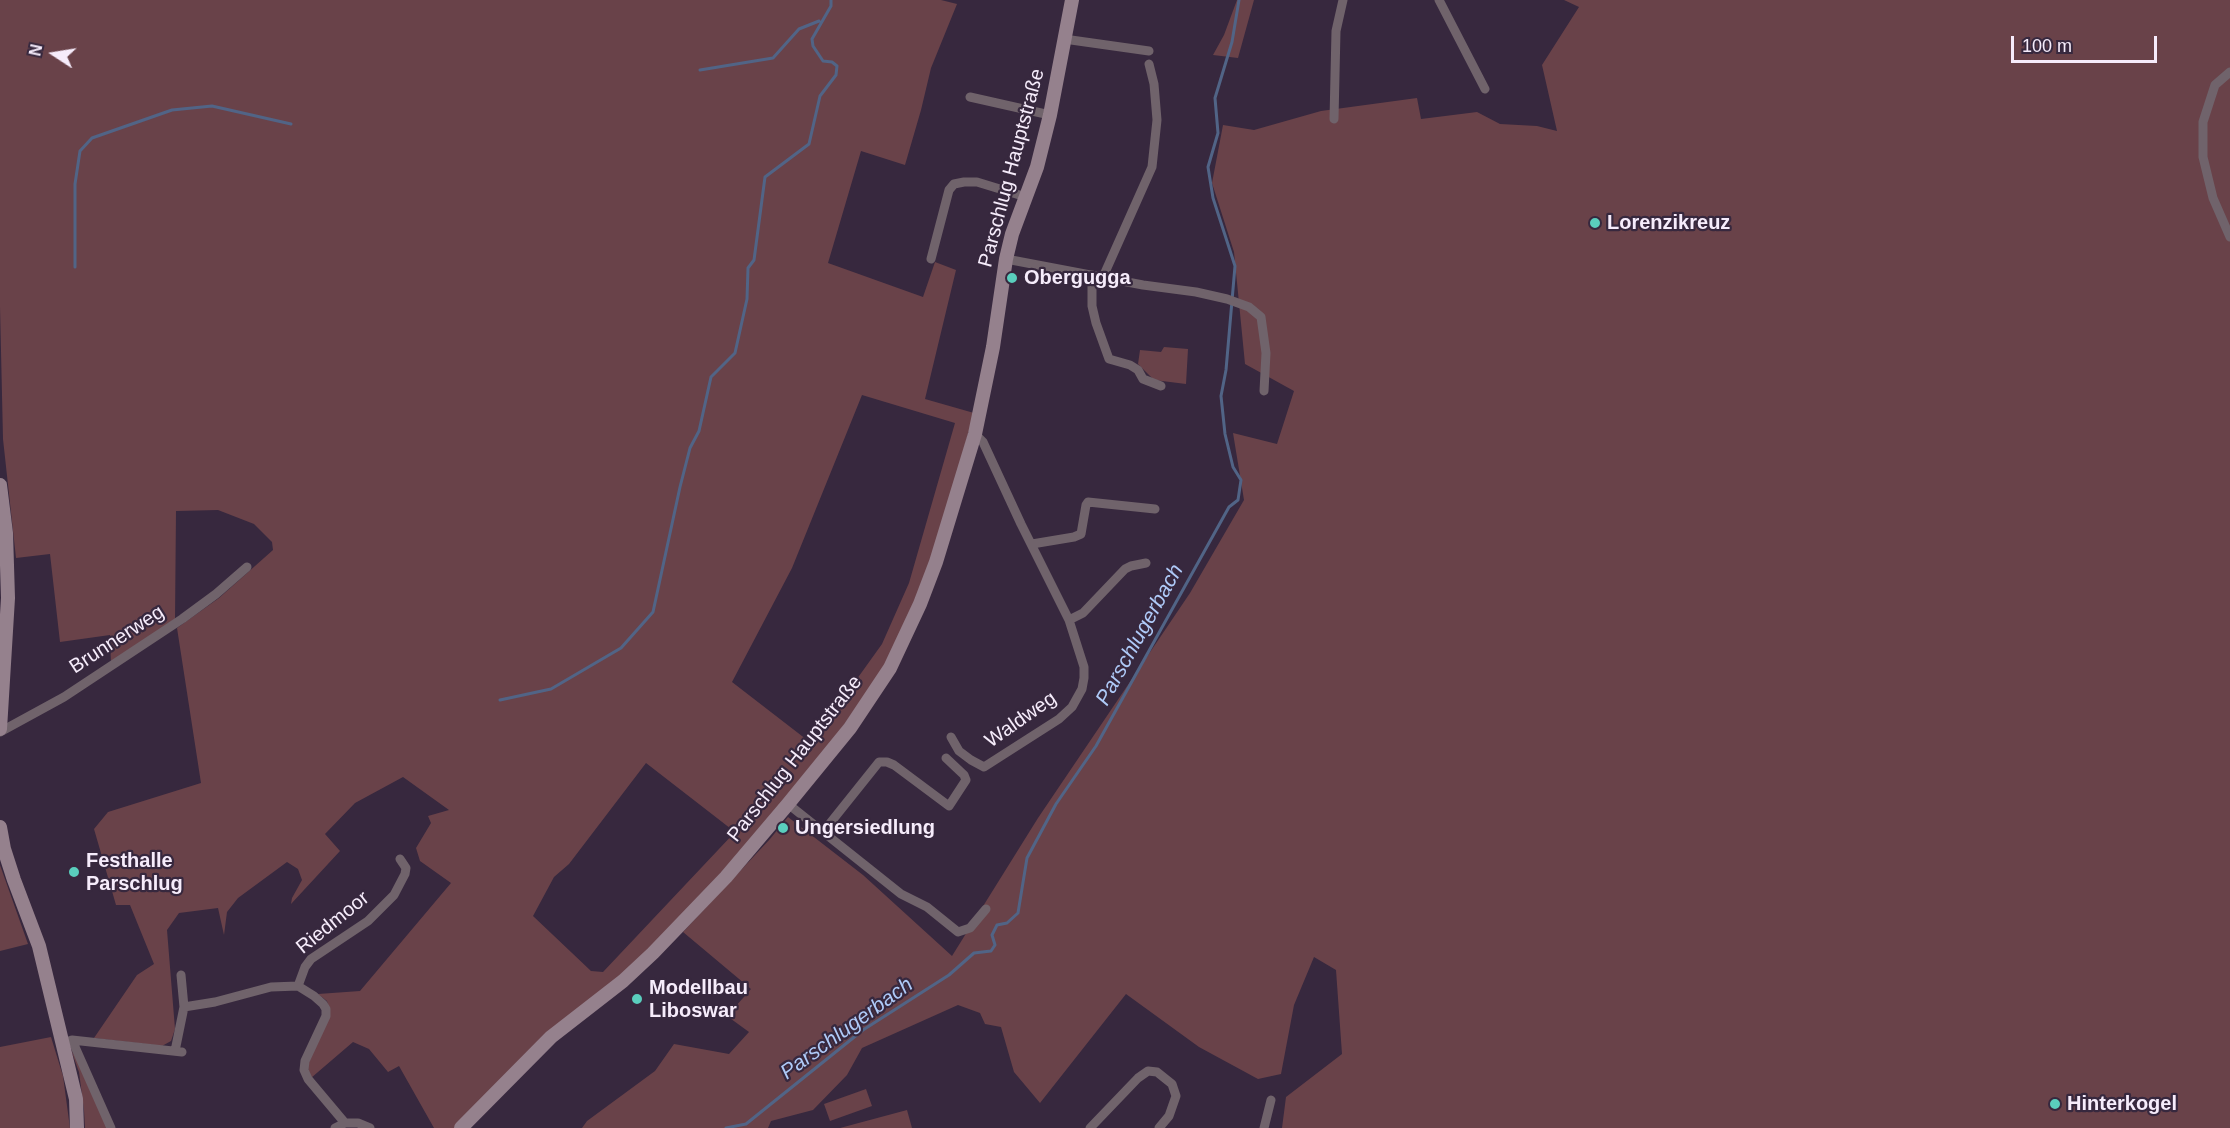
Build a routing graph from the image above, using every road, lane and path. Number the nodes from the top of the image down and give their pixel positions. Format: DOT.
graph roads {
  1 [pos="1072,0"];
  2 [pos="1343,0"];
  3 [pos="1439,0"];
  4 [pos="1064,38"];
  5 [pos="1149,51"];
  6 [pos="1149,64"];
  7 [pos="2230,72"];
  8 [pos="1485,89"];
  9 [pos="970,97"];
  10 [pos="1050,115"];
  11 [pos="1334,118"];
  12 [pos="1026,197"];
  13 [pos="2230,237"];
  14 [pos="931,259"];
  15 [pos="1006,259"];
  16 [pos="1092,275"];
  17 [pos="1103,277"];
  18 [pos="1161,386"];
  19 [pos="1264,391"];
  20 [pos="975,434"];
  21 [pos="0,485"];
  22 [pos="1155,509"];
  23 [pos="1032,544"];
  24 [pos="1146,563"];
  25 [pos="247,567"];
  26 [pos="1069,620"];
  27 [pos="0,731"];
  28 [pos="951,737"];
  29 [pos="946,758"];
  30 [pos="788,804"];
  31 [pos="0,827"];
  32 [pos="823,832"];
  33 [pos="400,859"];
  34 [pos="986,909"];
  35 [pos="181,975"];
  36 [pos="298,986"];
  37 [pos="184,1007"];
  38 [pos="68,1042"];
  39 [pos="1271,1100"];
  40 [pos="345,1123"];
  41 [pos="77,1128"];
  42 [pos="111,1128"];
  43 [pos="335,1128"];
  44 [pos="370,1128"];
  45 [pos="461,1128"];
  46 [pos="1090,1128"];
  47 [pos="1160,1128"];
  48 [pos="1264,1128"];
  1 -- 4 [label="main road, Parschlug Hauptstraße"];
  2 -- 11 [label="street"];
  3 -- 8 [label="street"];
  4 -- 5 [label="street"];
  4 -- 10 [label="main road, Parschlug Hauptstraße"];
  6 -- 17 [label="street"];
  7 -- 13 [label="street"];
  9 -- 10 [label="street"];
  10 -- 12 [label="main road, Parschlug Hauptstraße"];
  12 -- 14 [label="street"];
  12 -- 15 [label="main road, Parschlug Hauptstraße"];
  15 -- 16 [label="street"];
  15 -- 20 [label="main road, Parschlug Hauptstraße"];
  16 -- 17 [label="street"];
  16 -- 18 [label="street"];
  17 -- 19 [label="street"];
  20 -- 23 [label="street, Waldweg"];
  20 -- 30 [label="main road, Parschlug Hauptstraße"];
  21 -- 27 [label="main road"];
  22 -- 23 [label="street"];
  23 -- 26 [label="street, Waldweg"];
  24 -- 26 [label="street"];
  25 -- 27 [label="street, Brunnerweg"];
  26 -- 28 [label="street, Waldweg"];
  29 -- 32 [label="street"];
  30 -- 32 [label="street"];
  30 -- 45 [label="main road, Parschlug Hauptstraße"];
  31 -- 38 [label="main road"];
  32 -- 34 [label="street"];
  33 -- 36 [label="street, Riedmoor"];
  35 -- 37 [label="street"];
  36 -- 37 [label="street, Riedmoor"];
  36 -- 40 [label="street, Riedmoor"];
  37 -- 38 [label="street"];
  38 -- 41 [label="main road"];
  38 -- 42 [label="street"];
  39 -- 48 [label="street"];
  40 -- 43 [label="street"];
  40 -- 44 [label="street"];
  46 -- 47 [label="street"];
}
